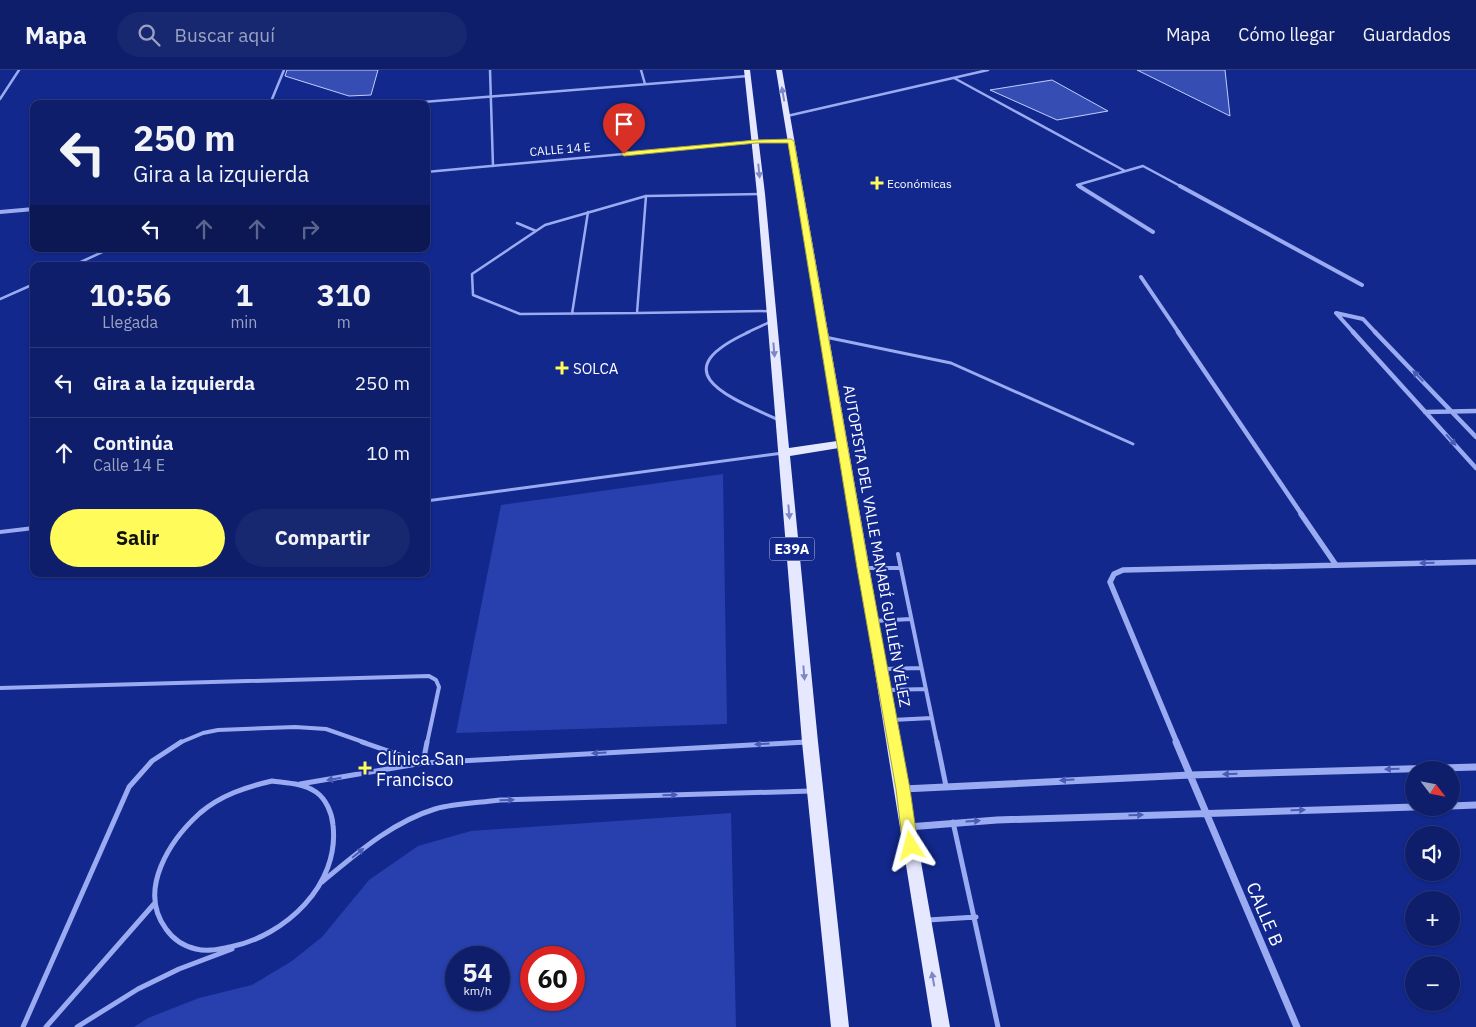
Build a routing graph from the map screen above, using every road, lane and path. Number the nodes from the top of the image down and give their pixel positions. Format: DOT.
graph roads {
  1 [pos="19,70"];
  2 [pos="284,70"];
  3 [pos="490,70"];
  4 [pos="641,70"];
  5 [pos="779,70"];
  6 [pos="988,70"];
  7 [pos="747,73"];
  8 [pos="954,78"];
  9 [pos="645,84"];
  10 [pos="490,96"];
  11 [pos="0,99"];
  12 [pos="272,100"];
  13 [pos="430,101"];
  14 [pos="787,116"];
  15 [pos="791,141"];
  16 [pos="756,142"];
  17 [pos="493,166"];
  18 [pos="1125,171"];
  19 [pos="430,172"];
  20 [pos="762,194"];
  21 [pos="646,196"];
  22 [pos="30,209"];
  23 [pos="0,212"];
  24 [pos="588,212"];
  25 [pos="517,223"];
  26 [pos="536,230"];
  27 [pos="1154,232"];
  28 [pos="102,252"];
  29 [pos="81,262"];
  30 [pos="1141,277"];
  31 [pos="1362,285"];
  32 [pos="30,286"];
  33 [pos="0,299"];
  34 [pos="636,313"];
  35 [pos="572,314"];
  36 [pos="771,316"];
  37 [pos="825,337"];
  38 [pos="1476,410"];
  39 [pos="1452,411"];
  40 [pos="1425,412"];
  41 [pos="781,421"];
  42 [pos="1476,437"];
  43 [pos="842,444"];
  44 [pos="1133,444"];
  45 [pos="784,453"];
  46 [pos="1476,468"];
  47 [pos="430,500"];
  48 [pos="30,528"];
  49 [pos="0,532"];
  50 [pos="898,554"];
  51 [pos="1476,562"];
  52 [pos="1336,565"];
  53 [pos="863,568"];
  54 [pos="901,568"];
  55 [pos="911,619"];
  56 [pos="873,621"];
  57 [pos="921,668"];
  58 [pos="881,670"];
  59 [pos="0,688"];
  60 [pos="926,689"];
  61 [pos="885,691"];
  62 [pos="932,718"];
  63 [pos="891,720"];
  64 [pos="810,742"];
  65 [pos="423,763"];
  66 [pos="1476,767"];
  67 [pos="1190,775"];
  68 [pos="298,784"];
  69 [pos="946,786"];
  70 [pos="903,789"];
  71 [pos="816,790"];
  72 [pos="1476,805"];
  73 [pos="1460,806"];
  74 [pos="1405,807"];
  75 [pos="1206,812"];
  76 [pos="954,822"];
  77 [pos="908,827"];
  78 [pos="320,884"];
  79 [pos="154,904"];
  80 [pos="976,917"];
  81 [pos="924,920"];
  82 [pos="239,946"];
  83 [pos="23,1027"];
  84 [pos="46,1027"];
  85 [pos="77,1027"];
  86 [pos="840,1027"];
  87 [pos="942,1027"];
  88 [pos="998,1027"];
  89 [pos="1297,1027"];
  1 -- 11 [label="street"];
  2 -- 12 [label="street"];
  3 -- 10 [label="street"];
  4 -- 9 [label="street"];
  14 -- 5 [label="main road, AUTOPISTA DEL VALLE MANABÍ GUILLÉN VÉLEZ, one-way"];
  6 -- 8 [label="street"];
  7 -- 9 [label="street"];
  7 -- 16 [label="main road, E39A"];
  8 -- 14 [label="street"];
  8 -- 18 [label="street"];
  9 -- 10 [label="street"];
  10 -- 13 [label="street"];
  10 -- 17 [label="street"];
  14 -- 15 [label="main road, AUTOPISTA DEL VALLE MANABÍ GUILLÉN VÉLEZ"];
  15 -- 16 [label="street, CALLE 14 E"];
  15 -- 37 [label="main road, AUTOPISTA DEL VALLE MANABÍ GUILLÉN VÉLEZ"];
  16 -- 17 [label="street, CALLE 14 E"];
  16 -- 20 [label="main road, E39A, one-way"];
  17 -- 19 [label="street, CALLE 14 E"];
  18 -- 27 [label="street"];
  18 -- 31 [label="street"];
  20 -- 21 [label="lane"];
  20 -- 36 [label="main road, E39A"];
  21 -- 24 [label="lane"];
  21 -- 34 [label="lane"];
  22 -- 23 [label="street"];
  24 -- 26 [label="lane"];
  24 -- 35 [label="lane"];
  25 -- 26 [label="lane"];
  26 -- 35 [label="lane"];
  28 -- 29 [label="lane"];
  30 -- 52 [label="street"];
  32 -- 33 [label="lane"];
  34 -- 35 [label="lane"];
  34 -- 36 [label="lane"];
  36 -- 41 [label="main road, E39A, one-way"];
  36 -- 41 [label="lane"];
  37 -- 43 [label="main road, AUTOPISTA DEL VALLE MANABÍ GUILLÉN VÉLEZ"];
  37 -- 44 [label="lane"];
  38 -- 39 [label="street"];
  39 -- 40 [label="street"];
  39 -- 40 [label="street, one-way"];
  39 -- 42 [label="street"];
  40 -- 46 [label="street, one-way"];
  41 -- 45 [label="main road, E39A"];
  43 -- 45 [label="main road"];
  43 -- 53 [label="main road, AUTOPISTA DEL VALLE MANABÍ GUILLÉN VÉLEZ"];
  45 -- 47 [label="lane"];
  45 -- 64 [label="main road, E39A, one-way"];
  48 -- 49 [label="lane"];
  50 -- 54 [label="lane"];
  51 -- 52 [label="street, one-way"];
  52 -- 67 [label="street, CALLE B"];
  53 -- 54 [label="lane"];
  53 -- 56 [label="main road, AUTOPISTA DEL VALLE MANABÍ GUILLÉN VÉLEZ"];
  54 -- 55 [label="lane"];
  55 -- 56 [label="lane"];
  55 -- 57 [label="lane"];
  56 -- 58 [label="main road, AUTOPISTA DEL VALLE MANABÍ GUILLÉN VÉLEZ"];
  57 -- 58 [label="lane"];
  57 -- 60 [label="lane"];
  58 -- 61 [label="main road, AUTOPISTA DEL VALLE MANABÍ GUILLÉN VÉLEZ"];
  59 -- 65 [label="lane"];
  60 -- 61 [label="lane"];
  60 -- 62 [label="lane"];
  61 -- 63 [label="main road, AUTOPISTA DEL VALLE MANABÍ GUILLÉN VÉLEZ"];
  62 -- 63 [label="lane"];
  62 -- 69 [label="lane"];
  63 -- 70 [label="main road, AUTOPISTA DEL VALLE MANABÍ GUILLÉN VÉLEZ"];
  64 -- 65 [label="lane, one-way"];
  64 -- 71 [label="main road, E39A"];
  65 -- 68 [label="lane, one-way"];
  65 -- 83 [label="lane"];
  66 -- 67 [label="street, one-way"];
  67 -- 69 [label="street, one-way"];
  67 -- 75 [label="street, CALLE B"];
  68 -- 78 [label="lane"];
  68 -- 79 [label="lane"];
  69 -- 70 [label="street"];
  70 -- 77 [label="main road, AUTOPISTA DEL VALLE MANABÍ GUILLÉN VÉLEZ"];
  78 -- 71 [label="lane, one-way"];
  71 -- 86 [label="main road, E39A"];
  72 -- 73 [label="street"];
  75 -- 74 [label="street, one-way"];
  76 -- 75 [label="street, one-way"];
  75 -- 89 [label="street, CALLE B"];
  76 -- 77 [label="street"];
  76 -- 80 [label="lane"];
  77 -- 81 [label="main road, AUTOPISTA DEL VALLE MANABÍ GUILLÉN VÉLEZ"];
  78 -- 82 [label="lane"];
  79 -- 82 [label="lane"];
  79 -- 84 [label="lane"];
  80 -- 81 [label="lane"];
  80 -- 88 [label="lane"];
  87 -- 81 [label="main road, AUTOPISTA DEL VALLE MANABÍ GUILLÉN VÉLEZ, one-way"];
  82 -- 85 [label="lane"];
}
